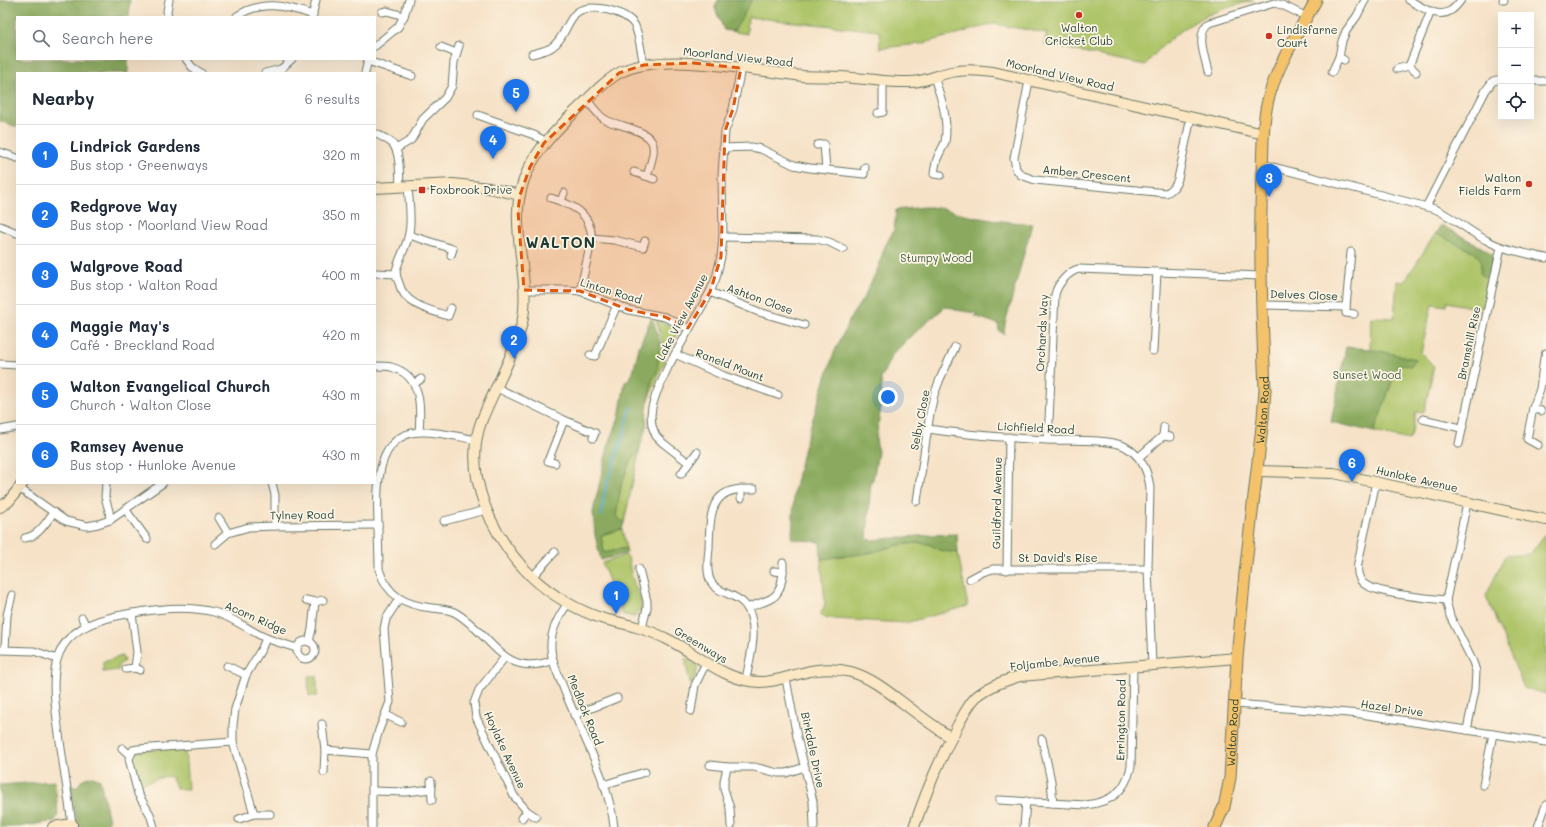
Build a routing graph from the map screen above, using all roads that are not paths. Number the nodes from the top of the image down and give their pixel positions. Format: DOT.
graph roads {
  1 [pos="169,0"];
  2 [pos="316,0"];
  3 [pos="409,0"];
  4 [pos="1316,0"];
  5 [pos="1365,0"];
  6 [pos="1408,0"];
  7 [pos="1461,0"];
  8 [pos="590,4"];
  9 [pos="382,12"];
  10 [pos="1431,12"];
  11 [pos="168,16"];
  12 [pos="237,16"];
  13 [pos="313,16"];
  14 [pos="404,16"];
  15 [pos="1306,17"];
  16 [pos="376,45"];
  17 [pos="441,47"];
  18 [pos="532,54"];
  19 [pos="187,60"];
  20 [pos="291,60"];
  21 [pos="368,60"];
  22 [pos="644,65"];
  23 [pos="1409,66"];
  24 [pos="741,68"];
  25 [pos="1397,69"];
  26 [pos="282,71"];
  27 [pos="200,72"];
  28 [pos="365,72"];
  29 [pos="1208,72"];
  30 [pos="1332,72"];
  31 [pos="1416,72"];
  32 [pos="412,76"];
  33 [pos="934,77"];
  34 [pos="1498,80"];
  35 [pos="883,81"];
  36 [pos="1029,81"];
  37 [pos="1534,81"];
  38 [pos="1546,81"];
  39 [pos="587,100"];
  40 [pos="878,113"];
  41 [pos="478,115"];
  42 [pos="1192,117"];
  43 [pos="376,134"];
  44 [pos="1264,134"];
  45 [pos="545,142"];
  46 [pos="817,144"];
  47 [pos="723,148"];
  48 [pos="396,149"];
  49 [pos="0,152"];
  50 [pos="16,158"];
  51 [pos="1262,164"];
  52 [pos="865,167"];
  53 [pos="826,170"];
  54 [pos="634,172"];
  55 [pos="941,175"];
  56 [pos="647,176"];
  57 [pos="654,179"];
  58 [pos="404,186"];
  59 [pos="376,188"];
  60 [pos="564,193"];
  61 [pos="520,195"];
  62 [pos="551,198"];
  63 [pos="561,201"];
  64 [pos="1426,207"];
  65 [pos="0,226"];
  66 [pos="16,232"];
  67 [pos="409,235"];
  68 [pos="723,237"];
  69 [pos="592,238"];
  70 [pos="645,241"];
  71 [pos="1501,247"];
  72 [pos="843,249"];
  73 [pos="1351,252"];
  74 [pos="451,255"];
  75 [pos="1546,258"];
  76 [pos="1157,272"];
  77 [pos="376,273"];
  78 [pos="396,274"];
  79 [pos="1261,276"];
  80 [pos="524,290"];
  81 [pos="580,291"];
  82 [pos="710,292"];
  83 [pos="617,305"];
  84 [pos="1262,305"];
  85 [pos="1346,307"];
  86 [pos="451,308"];
  87 [pos="1354,314"];
  88 [pos="804,325"];
  89 [pos="688,328"];
  90 [pos="955,347"];
  91 [pos="1153,351"];
  92 [pos="1546,353"];
  93 [pos="675,354"];
  94 [pos="590,355"];
  95 [pos="0,364"];
  96 [pos="16,365"];
  97 [pos="376,366"];
  98 [pos="421,379"];
  99 [pos="414,384"];
  100 [pos="496,387"];
  101 [pos="778,395"];
  102 [pos="1533,408"];
  103 [pos="1541,411"];
  104 [pos="1434,413"];
  105 [pos="1422,419"];
  106 [pos="564,420"];
  107 [pos="1433,421"];
  108 [pos="16,427"];
  109 [pos="1164,427"];
  110 [pos="1461,428"];
  111 [pos="0,430"];
  112 [pos="928,430"];
  113 [pos="419,432"];
  114 [pos="1009,437"];
  115 [pos="594,438"];
  116 [pos="477,440"];
  117 [pos="1048,440"];
  118 [pos="1459,444"];
  119 [pos="1538,445"];
  120 [pos="697,452"];
  121 [pos="1138,457"];
  122 [pos="555,463"];
  123 [pos="689,463"];
  124 [pos="1257,471"];
  125 [pos="681,474"];
  126 [pos="1376,482"];
  127 [pos="106,484"];
  128 [pos="162,484"];
  129 [pos="272,484"];
  130 [pos="21,486"];
  131 [pos="754,489"];
  132 [pos="480,490"];
  133 [pos="741,490"];
  134 [pos="741,498"];
  135 [pos="917,501"];
  136 [pos="1467,503"];
  137 [pos="0,507"];
  138 [pos="125,509"];
  139 [pos="486,510"];
  140 [pos="54,512"];
  141 [pos="219,518"];
  142 [pos="110,520"];
  143 [pos="1546,520"];
  144 [pos="444,521"];
  145 [pos="378,525"];
  146 [pos="275,526"];
  147 [pos="228,533"];
  148 [pos="25,538"];
  149 [pos="147,540"];
  150 [pos="216,544"];
  151 [pos="555,552"];
  152 [pos="701,554"];
  153 [pos="709,554"];
  154 [pos="783,563"];
  155 [pos="639,569"];
  156 [pos="1148,569"];
  157 [pos="1007,570"];
  158 [pos="774,571"];
  159 [pos="783,572"];
  160 [pos="532,577"];
  161 [pos="970,579"];
  162 [pos="12,595"];
  163 [pos="399,599"];
  164 [pos="306,600"];
  165 [pos="323,600"];
  166 [pos="1446,600"];
  167 [pos="315,602"];
  168 [pos="568,603"];
  169 [pos="747,608"];
  170 [pos="132,613"];
  171 [pos="82,618"];
  172 [pos="86,626"];
  173 [pos="642,628"];
  174 [pos="266,638"];
  175 [pos="309,642"];
  176 [pos="297,648"];
  177 [pos="3,650"];
  178 [pos="505,656"];
  179 [pos="1237,658"];
  180 [pos="57,659"];
  181 [pos="553,660"];
  182 [pos="706,663"];
  183 [pos="1152,665"];
  184 [pos="227,666"];
  185 [pos="1133,666"];
  186 [pos="126,669"];
  187 [pos="246,675"];
  188 [pos="786,679"];
  189 [pos="746,680"];
  190 [pos="615,701"];
  191 [pos="692,702"];
  192 [pos="700,702"];
  193 [pos="1235,704"];
  194 [pos="691,711"];
  195 [pos="386,714"];
  196 [pos="574,715"];
  197 [pos="401,722"];
  198 [pos="322,724"];
  199 [pos="1467,730"];
  200 [pos="1492,734"];
  201 [pos="951,738"];
  202 [pos="1042,739"];
  203 [pos="233,742"];
  204 [pos="1546,742"];
  205 [pos="122,748"];
  206 [pos="325,750"];
  207 [pos="372,754"];
  208 [pos="130,755"];
  209 [pos="710,765"];
  210 [pos="727,767"];
  211 [pos="805,767"];
  212 [pos="324,772"];
  213 [pos="643,775"];
  214 [pos="603,784"];
  215 [pos="1483,784"];
  216 [pos="373,791"];
  217 [pos="432,800"];
  218 [pos="999,800"];
  219 [pos="1026,801"];
  220 [pos="1053,803"];
  221 [pos="1546,805"];
  222 [pos="527,811"];
  223 [pos="254,814"];
  224 [pos="270,814"];
  225 [pos="536,817"];
  226 [pos="522,818"];
  227 [pos="239,819"];
  228 [pos="72,826"];
  229 [pos="731,826"];
  230 [pos="53,827"];
  231 [pos="154,827"];
  232 [pos="372,827"];
  233 [pos="614,827"];
  234 [pos="814,827"];
  235 [pos="914,827"];
  236 [pos="1024,827"];
  237 [pos="1215,827"];
  238 [pos="1538,827"];
  1 -- 11 [label="street"];
  2 -- 13 [label="street"];
  3 -- 14 [label="street"];
  4 -- 15 [label="main road, Walton Road"];
  5 -- 30 [label="street"];
  6 -- 10 [label="street"];
  7 -- 10 [label="street"];
  8 -- 18 [label="street"];
  8 -- 22 [label="street"];
  9 -- 14 [label="street"];
  10 -- 23 [label="street"];
  12 -- 13 [label="street"];
  14 -- 16 [label="street"];
  15 -- 29 [label="street"];
  15 -- 44 [label="main road, Walton Road"];
  17 -- 48 [label="street"];
  19 -- 27 [label="street"];
  20 -- 26 [label="street"];
  21 -- 28 [label="street"];
  21 -- 32 [label="street"];
  22 -- 24 [label="street, Moorland View Road"];
  22 -- 39 [label="street, Moorland View Road"];
  23 -- 25 [label="street"];
  23 -- 31 [label="street"];
  24 -- 35 [label="street, Moorland View Road"];
  24 -- 47 [label="street, Lake View Avenue"];
  33 -- 35 [label="street, Moorland View Road"];
  33 -- 36 [label="street, Moorland View Road"];
  33 -- 55 [label="street"];
  34 -- 64 [label="street"];
  35 -- 40 [label="street"];
  36 -- 42 [label="street, Moorland View Road"];
  36 -- 42 [label="street, Amber Crescent"];
  37 -- 38 [label="street"];
  39 -- 45 [label="street, Moorland View Road"];
  39 -- 56 [label="street"];
  41 -- 45 [label="street"];
  42 -- 44 [label="street, Moorland View Road"];
  43 -- 48 [label="street"];
  44 -- 51 [label="main road, Walton Road"];
  45 -- 61 [label="street, Moorland View Road"];
  46 -- 53 [label="street"];
  47 -- 53 [label="street"];
  47 -- 68 [label="street, Lake View Avenue"];
  48 -- 58 [label="street"];
  49 -- 50 [label="street"];
  51 -- 64 [label="street"];
  51 -- 79 [label="main road, Walton Road"];
  52 -- 53 [label="street"];
  54 -- 56 [label="street"];
  56 -- 57 [label="street"];
  58 -- 59 [label="street"];
  58 -- 61 [label="street"];
  58 -- 67 [label="street"];
  60 -- 63 [label="street"];
  61 -- 80 [label="street, Moorland View Road"];
  62 -- 63 [label="street"];
  63 -- 69 [label="street"];
  64 -- 71 [label="street"];
  65 -- 66 [label="street"];
  67 -- 74 [label="street"];
  67 -- 78 [label="street"];
  68 -- 72 [label="street"];
  68 -- 82 [label="street, Lake View Avenue"];
  69 -- 70 [label="street"];
  69 -- 81 [label="street"];
  71 -- 75 [label="street"];
  71 -- 110 [label="street, Bramshill Rise"];
  73 -- 85 [label="street, Delves Close"];
  76 -- 79 [label="street, Orchards Way"];
  76 -- 91 [label="street"];
  76 -- 117 [label="street, Orchards Way"];
  77 -- 78 [label="street"];
  78 -- 86 [label="street"];
  79 -- 84 [label="main road, Walton Road"];
  80 -- 81 [label="street, Linton Road"];
  80 -- 100 [label="street, Moorland View Road"];
  81 -- 83 [label="street, Linton Road"];
  82 -- 88 [label="street, Ashton Close"];
  82 -- 89 [label="street, Lake View Avenue"];
  83 -- 89 [label="street, Linton Road"];
  83 -- 94 [label="street"];
  84 -- 85 [label="street, Delves Close"];
  84 -- 124 [label="main road, Walton Road"];
  85 -- 87 [label="street, Delves Close"];
  89 -- 93 [label="street, Lake View Avenue"];
  90 -- 112 [label="street, Selby Close"];
  92 -- 102 [label="street"];
  93 -- 101 [label="street, Raneld Mount"];
  93 -- 123 [label="street, Lake View Avenue"];
  95 -- 96 [label="street"];
  97 -- 99 [label="street"];
  98 -- 99 [label="street"];
  99 -- 113 [label="street"];
  100 -- 106 [label="street"];
  100 -- 116 [label="street, Moorland View Road"];
  102 -- 103 [label="street"];
  102 -- 119 [label="street"];
  104 -- 107 [label="street"];
  105 -- 107 [label="street"];
  106 -- 115 [label="street"];
  106 -- 122 [label="street"];
  107 -- 110 [label="street"];
  108 -- 111 [label="street"];
  109 -- 121 [label="street"];
  110 -- 118 [label="street, Bramshill Rise"];
  112 -- 114 [label="street, Lichfield Road"];
  112 -- 135 [label="street, Selby Close"];
  113 -- 116 [label="street"];
  113 -- 145 [label="street"];
  114 -- 117 [label="street, Lichfield Road"];
  114 -- 157 [label="street, Guildford Avenue"];
  116 -- 132 [label="street, Moorland View Road"];
  117 -- 121 [label="street, Lichfield Road"];
  120 -- 123 [label="street"];
  121 -- 156 [label="street, Lichfield Road"];
  123 -- 125 [label="street"];
  124 -- 126 [label="street, Hunloke Avenue"];
  124 -- 179 [label="main road, Walton Road"];
  126 -- 136 [label="street, Hunloke Avenue"];
  126 -- 166 [label="street"];
  127 -- 142 [label="street"];
  128 -- 138 [label="street"];
  129 -- 146 [label="street"];
  130 -- 137 [label="street"];
  130 -- 140 [label="street"];
  131 -- 133 [label="street"];
  132 -- 139 [label="street, Greenways"];
  133 -- 134 [label="street"];
  133 -- 153 [label="street"];
  136 -- 143 [label="street, Hunloke Avenue"];
  136 -- 166 [label="street"];
  138 -- 142 [label="street"];
  138 -- 149 [label="street"];
  139 -- 144 [label="street"];
  139 -- 160 [label="street, Greenways"];
  140 -- 142 [label="street"];
  140 -- 148 [label="street"];
  141 -- 147 [label="street"];
  145 -- 146 [label="street, Tylney Road"];
  145 -- 163 [label="street"];
  146 -- 147 [label="street, Tylney Road"];
  147 -- 150 [label="street, Tylney Road"];
  151 -- 160 [label="street"];
  152 -- 153 [label="street"];
  153 -- 169 [label="street"];
  154 -- 159 [label="street"];
  155 -- 173 [label="street"];
  156 -- 157 [label="street, St David's Rise"];
  156 -- 183 [label="street, Lichfield Road"];
  157 -- 161 [label="street, St David's Rise"];
  158 -- 159 [label="street"];
  159 -- 169 [label="street"];
  160 -- 168 [label="street, Greenways"];
  162 -- 177 [label="street"];
  163 -- 178 [label="street"];
  163 -- 195 [label="street"];
  164 -- 167 [label="street"];
  165 -- 167 [label="street"];
  166 -- 199 [label="street"];
  167 -- 175 [label="street, Acorn Ridge"];
  168 -- 173 [label="street, Greenways"];
  168 -- 181 [label="street, Medlock Road"];
  169 -- 189 [label="street"];
  170 -- 172 [label="street, Acorn Ridge"];
  170 -- 174 [label="street, Acorn Ridge"];
  170 -- 186 [label="street"];
  171 -- 172 [label="street"];
  172 -- 180 [label="street, Acorn Ridge"];
  173 -- 182 [label="street, Greenways"];
  174 -- 176 [label="street, Acorn Ridge"];
  174 -- 187 [label="street"];
  175 -- 176 [label="street"];
  175 -- 176 [label="street, Acorn Ridge"];
  177 -- 180 [label="street"];
  178 -- 181 [label="street"];
  178 -- 222 [label="street, Hoylake Avenue"];
  179 -- 183 [label="street, Foljambe Avenue"];
  179 -- 193 [label="main road, Walton Road"];
  180 -- 228 [label="street, Acorn Ridge"];
  181 -- 196 [label="street, Medlock Road"];
  182 -- 189 [label="street, Greenways"];
  182 -- 191 [label="street"];
  183 -- 185 [label="street, Foljambe Avenue"];
  184 -- 187 [label="street"];
  185 -- 201 [label="street, Foljambe Avenue"];
  185 -- 220 [label="street, Errington Road"];
  187 -- 203 [label="street"];
  188 -- 189 [label="street, Greenways"];
  188 -- 201 [label="street, Greenways"];
  188 -- 211 [label="street, Birkdale Drive"];
  190 -- 196 [label="street"];
  191 -- 192 [label="street"];
  191 -- 194 [label="street"];
  193 -- 199 [label="street, Hazel Drive"];
  193 -- 237 [label="main road, Walton Road"];
  195 -- 197 [label="street"];
  195 -- 207 [label="street"];
  196 -- 214 [label="street, Medlock Road"];
  198 -- 206 [label="street"];
  199 -- 200 [label="street, Hazel Drive"];
  200 -- 204 [label="street, Hazel Drive"];
  200 -- 215 [label="street"];
  201 -- 235 [label="street, Foljambe Avenue"];
  202 -- 220 [label="street"];
  203 -- 208 [label="street"];
  203 -- 223 [label="street"];
  205 -- 208 [label="street"];
  206 -- 207 [label="street"];
  206 -- 212 [label="street"];
  207 -- 216 [label="street"];
  208 -- 231 [label="street"];
  209 -- 210 [label="street"];
  210 -- 211 [label="street"];
  210 -- 229 [label="street"];
  211 -- 234 [label="street, Birkdale Drive"];
  213 -- 214 [label="street"];
  214 -- 233 [label="street, Medlock Road"];
  216 -- 217 [label="street"];
  216 -- 232 [label="street"];
  218 -- 219 [label="street, Errington Road"];
  219 -- 220 [label="street, Errington Road"];
  219 -- 236 [label="street"];
  221 -- 238 [label="street"];
  222 -- 225 [label="street, Hoylake Avenue"];
  222 -- 226 [label="street"];
  223 -- 224 [label="street"];
  223 -- 227 [label="street"];
  228 -- 230 [label="street"];
}
